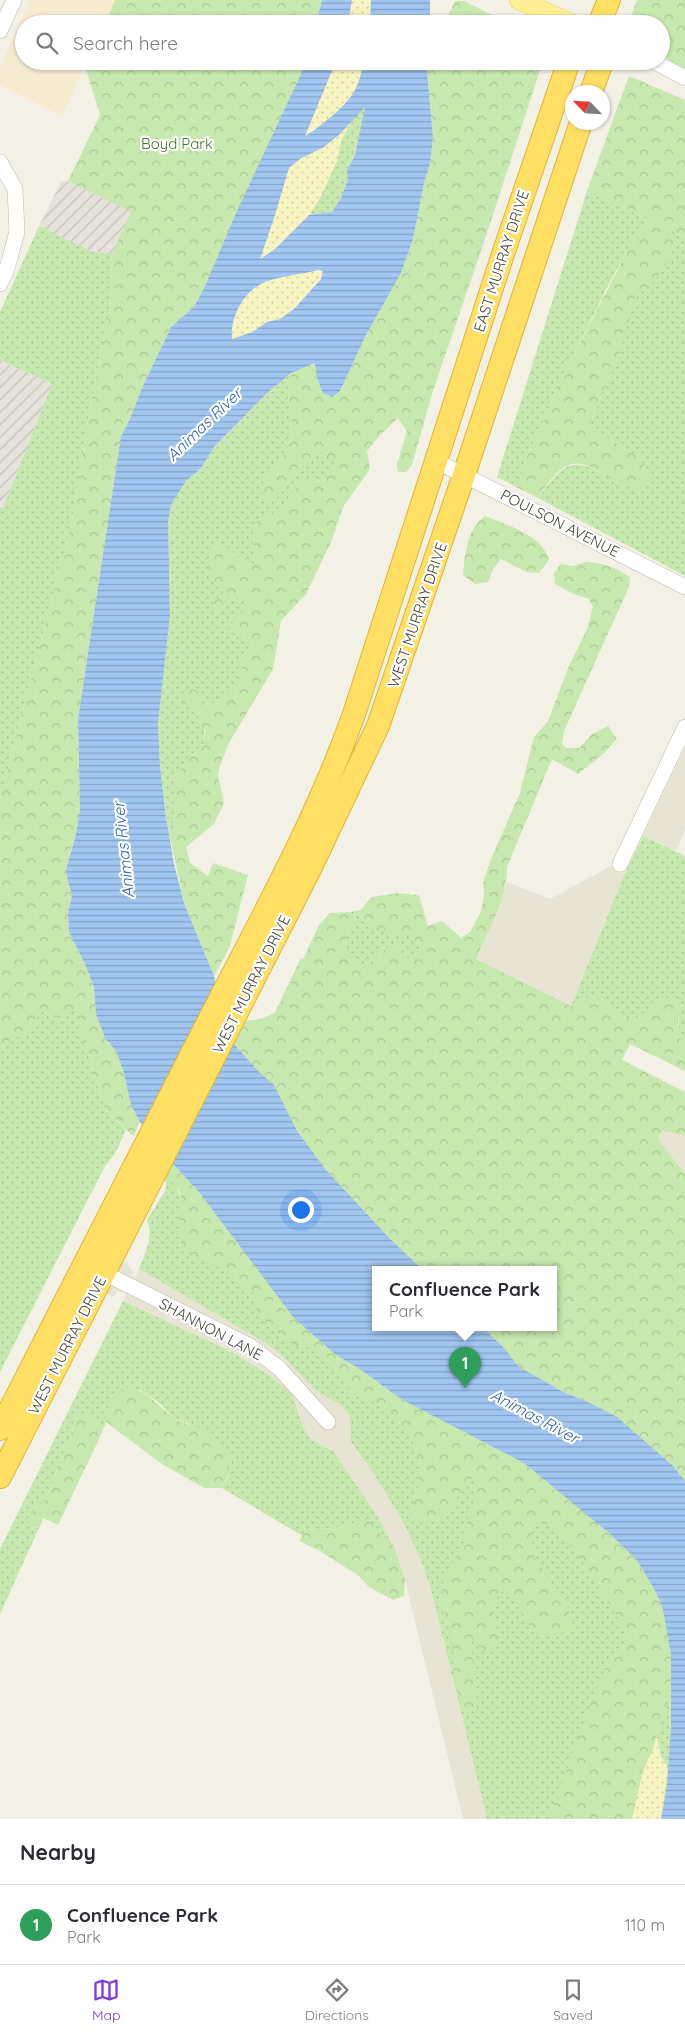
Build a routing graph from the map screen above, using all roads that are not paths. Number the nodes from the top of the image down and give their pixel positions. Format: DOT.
graph roads {
  1 [pos="14,0"];
  2 [pos="520,0"];
  3 [pos="609,0"];
  4 [pos="552,15"];
  5 [pos="603,15"];
  6 [pos="0,31"];
  7 [pos="566,70"];
  8 [pos="598,70"];
  9 [pos="670,70"];
  10 [pos="685,78"];
  11 [pos="593,85"];
  12 [pos="578,130"];
  13 [pos="0,162"];
  14 [pos="0,284"];
  15 [pos="436,461"];
  16 [pos="464,475"];
  17 [pos="685,587"];
  18 [pos="685,727"];
  19 [pos="620,864"];
  20 [pos="104,1273"];
  21 [pos="328,1422"];
  22 [pos="0,1429"];
  23 [pos="0,1477"];
  1 -- 6 [label="street"];
  2 -- 4 [label="main road"];
  3 -- 5 [label="highway"];
  7 -- 15 [label="highway, EAST MURRAY DRIVE"];
  8 -- 11 [label="highway"];
  9 -- 10 [label="street"];
  12 -- 16 [label="highway"];
  13 -- 14 [label="street"];
  15 -- 16 [label="street, POULSON AVENUE"];
  15 -- 22 [label="highway, WEST MURRAY DRIVE"];
  16 -- 17 [label="street, POULSON AVENUE"];
  16 -- 20 [label="highway, WEST MURRAY DRIVE"];
  18 -- 19 [label="street"];
  20 -- 21 [label="street, SHANNON LANE"];
  20 -- 23 [label="highway, WEST MURRAY DRIVE"];
}
